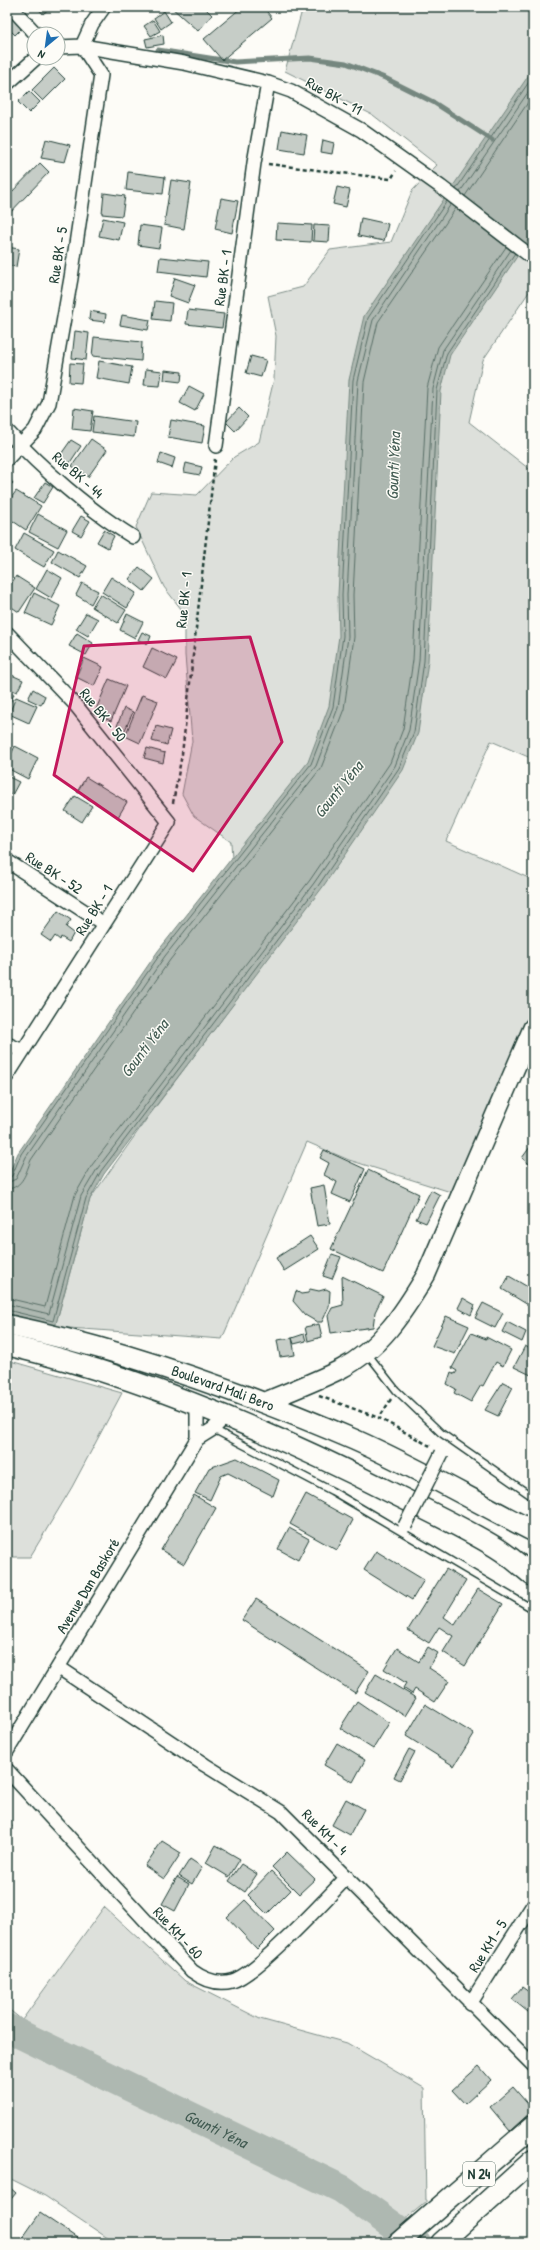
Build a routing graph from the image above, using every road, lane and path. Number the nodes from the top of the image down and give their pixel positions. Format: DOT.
graph roads {
  1 [pos="11,7"];
  2 [pos="104,7"];
  3 [pos="291,7"];
  4 [pos="292,14"];
  5 [pos="29,26"];
  6 [pos="82,46"];
  7 [pos="66,47"];
  8 [pos="27,66"];
  9 [pos="268,83"];
  10 [pos="7,84"];
  11 [pos="402,160"];
  12 [pos="254,162"];
  13 [pos="530,256"];
  14 [pos="7,432"];
  15 [pos="20,445"];
  16 [pos="216,446"];
  17 [pos="7,459"];
  18 [pos="133,537"];
  19 [pos="7,633"];
  20 [pos="169,822"];
  21 [pos="7,861"];
  22 [pos="104,924"];
  23 [pos="533,1027"];
  24 [pos="7,1044"];
  25 [pos="23,1050"];
  26 [pos="7,1076"];
  27 [pos="7,1325"];
  28 [pos="29,1340"];
  29 [pos="7,1345"];
  30 [pos="366,1352"];
  31 [pos="303,1384"];
  32 [pos="396,1390"];
  33 [pos="262,1403"];
  34 [pos="197,1405"];
  35 [pos="379,1418"];
  36 [pos="220,1423"];
  37 [pos="197,1438"];
  38 [pos="442,1453"];
  39 [pos="533,1497"];
  40 [pos="514,1521"];
  41 [pos="405,1526"];
  42 [pos="533,1531"];
  43 [pos="533,1534"];
  44 [pos="497,1548"];
  45 [pos="533,1568"];
  46 [pos="533,1576"];
  47 [pos="533,1609"];
  48 [pos="58,1667"];
  49 [pos="7,1751"];
  50 [pos="7,1770"];
  51 [pos="347,1877"];
  52 [pos="533,1904"];
  53 [pos="470,2004"];
  54 [pos="533,2065"];
  55 [pos="533,2126"];
  56 [pos="533,2160"];
  57 [pos="398,2243"];
  58 [pos="442,2243"];
  1 -- 5 [label="street"];
  2 -- 6 [label="street"];
  3 -- 4 [label="path"];
  6 -- 7 [label="street, Rue BK - 11"];
  6 -- 9 [label="street, Rue BK - 11"];
  6 -- 15 [label="street, Rue BK - 5"];
  8 -- 10 [label="street"];
  9 -- 11 [label="street, Rue BK - 11"];
  9 -- 12 [label="street, Rue BK - 1"];
  11 -- 12 [label="path"];
  11 -- 13 [label="street, Rue BK - 11"];
  12 -- 16 [label="street, Rue BK - 1"];
  14 -- 15 [label="street, Rue BK - 44"];
  15 -- 17 [label="street, Rue BK - 5"];
  15 -- 18 [label="street, Rue BK - 44"];
  16 -- 20 [label="path, Rue BK - 1"];
  19 -- 20 [label="street, Rue BK - 50"];
  20 -- 22 [label="street, Rue BK - 1"];
  21 -- 22 [label="street, Rue BK - 52"];
  22 -- 25 [label="street, Rue BK - 1"];
  23 -- 30 [label="street"];
  24 -- 25 [label="street"];
  25 -- 26 [label="street, Rue BK - 1"];
  27 -- 28 [label="main road, Boulevard Mali Bero"];
  28 -- 29 [label="main road, Boulevard Mali Bero"];
  28 -- 33 [label="main road, Boulevard Mali Bero"];
  28 -- 34 [label="main road, Boulevard Mali Bero"];
  30 -- 31 [label="street"];
  30 -- 32 [label="lane"];
  31 -- 33 [label="street"];
  31 -- 35 [label="path"];
  32 -- 35 [label="path"];
  32 -- 39 [label="lane"];
  33 -- 40 [label="main road, Boulevard Mali Bero"];
  34 -- 36 [label="main road, Boulevard Mali Bero"];
  34 -- 37 [label="street"];
  35 -- 38 [label="path"];
  36 -- 37 [label="street"];
  36 -- 44 [label="main road, Boulevard Mali Bero"];
  36 -- 47 [label="lane"];
  37 -- 48 [label="street, Avenue Dan Baskoré"];
  38 -- 41 [label="street, bridge"];
  40 -- 42 [label="main road, Boulevard Mali Bero"];
  40 -- 43 [label="main road"];
  44 -- 45 [label="main road"];
  44 -- 46 [label="main road, Boulevard Mali Bero"];
  48 -- 49 [label="street, Avenue Dan Baskoré"];
  48 -- 51 [label="street, Rue KM - 4"];
  50 -- 51 [label="street, Rue KM - 60"];
  51 -- 53 [label="street, Rue KM - 4"];
  52 -- 53 [label="street, Rue KM - 5"];
  53 -- 54 [label="street, Rue KM - 4"];
  55 -- 57 [label="main road, N 24"];
  56 -- 58 [label="main road, N 24"];
}
